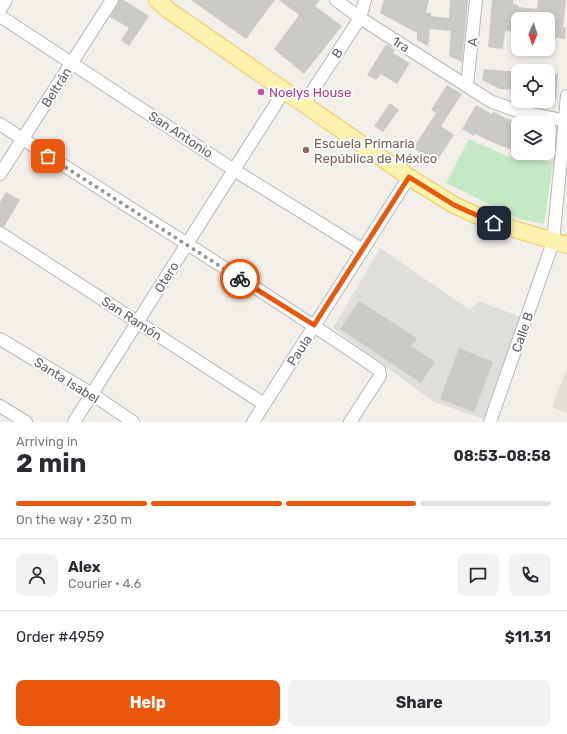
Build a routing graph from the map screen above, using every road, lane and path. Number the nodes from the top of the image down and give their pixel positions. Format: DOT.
graph roads {
  1 [pos="6,0"];
  2 [pos="112,0"];
  3 [pos="157,0"];
  4 [pos="336,0"];
  5 [pos="365,0"];
  6 [pos="476,0"];
  7 [pos="0,10"];
  8 [pos="0,16"];
  9 [pos="360,18"];
  10 [pos="71,62"];
  11 [pos="467,85"];
  12 [pos="284,91"];
  13 [pos="567,96"];
  14 [pos="304,104"];
  15 [pos="566,121"];
  16 [pos="0,124"];
  17 [pos="23,139"];
  18 [pos="234,170"];
  19 [pos="0,174"];
  20 [pos="409,177"];
  21 [pos="0,233"];
  22 [pos="560,243"];
  23 [pos="186,245"];
  24 [pos="363,250"];
  25 [pos="138,321"];
  26 [pos="314,325"];
  27 [pos="0,339"];
  28 [pos="92,394"];
  29 [pos="264,404"];
  30 [pos="0,406"];
  31 [pos="26,422"];
  32 [pos="74,422"];
  33 [pos="133,422"];
  34 [pos="252,422"];
  35 [pos="350,422"];
  36 [pos="490,422"];
  1 -- 7 [label="street"];
  2 -- 10 [label="street, Beltrán"];
  3 -- 12 [label="main road"];
  4 -- 9 [label="street, 1ra"];
  5 -- 9 [label="street, B"];
  6 -- 11 [label="street, A"];
  8 -- 10 [label="street, San Antonio"];
  9 -- 11 [label="street, 1ra"];
  9 -- 14 [label="street, B"];
  10 -- 17 [label="street, Beltrán"];
  10 -- 18 [label="street, San Antonio"];
  11 -- 15 [label="street, 1ra"];
  12 -- 14 [label="main road"];
  12 -- 18 [label="street, Otero"];
  13 -- 15 [label="street, Calle B"];
  14 -- 20 [label="main road"];
  15 -- 22 [label="street, Calle B"];
  16 -- 17 [label="street"];
  17 -- 19 [label="street, Beltrán"];
  17 -- 23 [label="street"];
  18 -- 23 [label="street, Otero"];
  18 -- 24 [label="street, San Antonio"];
  20 -- 22 [label="main road"];
  20 -- 24 [label="street, Paula"];
  21 -- 25 [label="street, San Ramón"];
  22 -- 36 [label="street, Calle B"];
  23 -- 25 [label="street, Otero"];
  23 -- 26 [label="street"];
  24 -- 26 [label="street, Paula"];
  25 -- 28 [label="street, Otero"];
  25 -- 29 [label="street, San Ramón"];
  26 -- 29 [label="street, Paula"];
  26 -- 35 [label="street"];
  27 -- 28 [label="street, Santa Isabel"];
  28 -- 32 [label="street, Otero"];
  28 -- 33 [label="street, Santa Isabel"];
  29 -- 34 [label="street, Paula"];
  30 -- 31 [label="street"];
}
